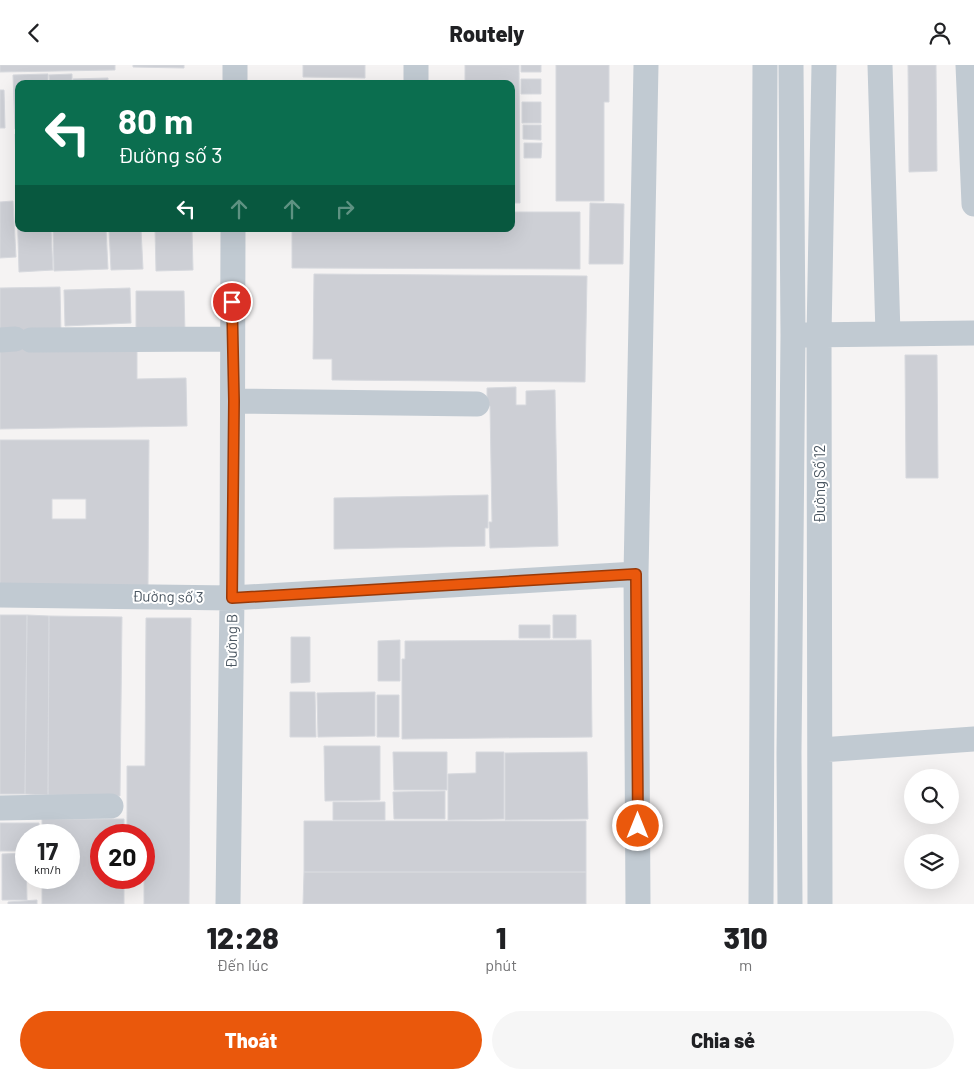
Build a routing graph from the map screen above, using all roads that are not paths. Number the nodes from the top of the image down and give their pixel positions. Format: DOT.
graph roads {
  1 [pos="235,65"];
  2 [pos="416,65"];
  3 [pos="646,65"];
  4 [pos="765,65"];
  5 [pos="791,65"];
  6 [pos="824,65"];
  7 [pos="880,65"];
  8 [pos="968,65"];
  9 [pos="235,80"];
  10 [pos="416,80"];
  11 [pos="974,204"];
  12 [pos="233,232"];
  13 [pos="974,333"];
  14 [pos="888,334"];
  15 [pos="793,335"];
  16 [pos="819,335"];
  17 [pos="232,339"];
  18 [pos="15,340"];
  19 [pos="234,401"];
  20 [pos="477,404"];
  21 [pos="636,574"];
  22 [pos="0,595"];
  23 [pos="232,598"];
  24 [pos="974,739"];
  25 [pos="821,750"];
  26 [pos="111,806"];
  27 [pos="0,808"];
  28 [pos="228,904"];
  29 [pos="638,904"];
  30 [pos="760,904"];
  31 [pos="790,904"];
  32 [pos="820,904"];
  1 -- 9 [label="street"];
  2 -- 10 [label="street"];
  3 -- 21 [label="street"];
  4 -- 30 [label="street"];
  5 -- 15 [label="street, Đường Số 12"];
  6 -- 16 [label="street, Đường Số 12"];
  7 -- 14 [label="street"];
  8 -- 11 [label="street"];
  12 -- 17 [label="street, Đường B"];
  13 -- 14 [label="street"];
  14 -- 16 [label="street"];
  15 -- 16 [label="street"];
  15 -- 31 [label="street, Đường Số 12"];
  16 -- 25 [label="street, Đường Số 12"];
  17 -- 18 [label="street"];
  17 -- 19 [label="street, Đường B"];
  19 -- 20 [label="street"];
  19 -- 23 [label="street, Đường B"];
  21 -- 23 [label="street, Đường số 3"];
  21 -- 29 [label="street"];
  22 -- 23 [label="street, Đường số 3"];
  23 -- 28 [label="street, Đường B"];
  24 -- 25 [label="street"];
  25 -- 32 [label="street, Đường Số 12"];
  26 -- 27 [label="street"];
}
